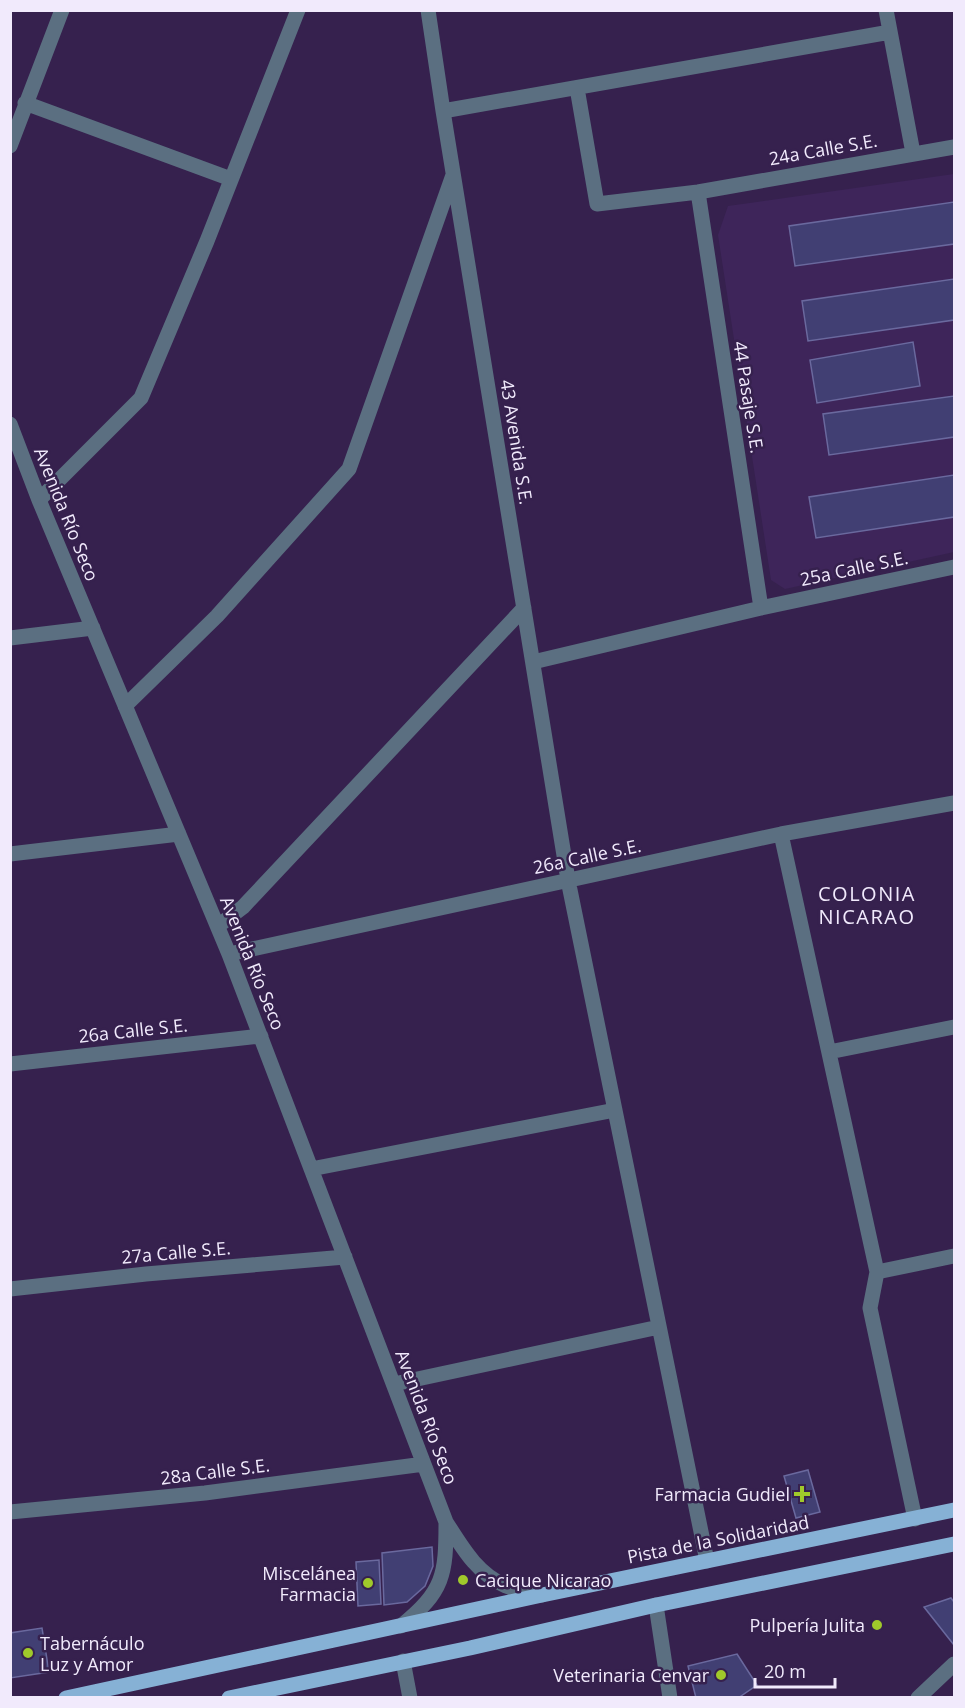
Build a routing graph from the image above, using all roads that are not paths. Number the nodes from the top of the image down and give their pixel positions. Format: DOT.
graph roads {
  1 [pos="62,10"];
  2 [pos="298,10"];
  3 [pos="428,10"];
  4 [pos="886,10"];
  5 [pos="890,32"];
  6 [pos="577,88"];
  7 [pos="25,103"];
  8 [pos="443,111"];
  9 [pos="10,146"];
  10 [pos="954,147"];
  11 [pos="913,153"];
  12 [pos="454,172"];
  13 [pos="231,180"];
  14 [pos="699,192"];
  15 [pos="10,423"];
  16 [pos="39,500"];
  17 [pos="954,567"];
  18 [pos="524,608"];
  19 [pos="761,608"];
  20 [pos="93,628"];
  21 [pos="10,638"];
  22 [pos="533,662"];
  23 [pos="125,706"];
  24 [pos="954,803"];
  25 [pos="179,834"];
  26 [pos="781,834"];
  27 [pos="10,854"];
  28 [pos="568,880"];
  29 [pos="218,926"];
  30 [pos="229,954"];
  31 [pos="954,1027"];
  32 [pos="261,1036"];
  33 [pos="830,1052"];
  34 [pos="10,1064"];
  35 [pos="615,1110"];
  36 [pos="311,1169"];
  37 [pos="954,1256"];
  38 [pos="345,1257"];
  39 [pos="877,1272"];
  40 [pos="10,1289"];
  41 [pos="659,1327"];
  42 [pos="394,1384"];
  43 [pos="424,1464"];
  44 [pos="954,1510"];
  45 [pos="10,1512"];
  46 [pos="915,1519"];
  47 [pos="446,1522"];
  48 [pos="954,1544"];
  49 [pos="707,1562"];
  50 [pos="542,1595"];
  51 [pos="656,1605"];
  52 [pos="401,1626"];
  53 [pos="403,1661"];
  54 [pos="954,1664"];
  55 [pos="66,1698"];
  56 [pos="229,1698"];
  57 [pos="410,1698"];
  58 [pos="670,1698"];
  59 [pos="918,1698"];
  1 -- 7 [label="street"];
  2 -- 13 [label="street"];
  3 -- 8 [label="street, 43 Avenida S.E."];
  4 -- 5 [label="street"];
  5 -- 6 [label="street"];
  5 -- 11 [label="street"];
  6 -- 8 [label="street"];
  6 -- 14 [label="street, 24a Calle S.E."];
  7 -- 9 [label="street"];
  7 -- 13 [label="street"];
  8 -- 12 [label="street, 43 Avenida S.E."];
  10 -- 11 [label="street, 24a Calle S.E."];
  11 -- 14 [label="street, 24a Calle S.E."];
  12 -- 18 [label="street, 43 Avenida S.E."];
  12 -- 23 [label="street"];
  13 -- 16 [label="street"];
  14 -- 19 [label="street, 44 Pasaje S.E."];
  15 -- 16 [label="street, Avenida Río Seco"];
  16 -- 20 [label="street, Avenida Río Seco"];
  17 -- 19 [label="street, 25a Calle S.E."];
  18 -- 22 [label="street, 43 Avenida S.E."];
  18 -- 29 [label="street"];
  19 -- 22 [label="street, 25a Calle S.E."];
  20 -- 21 [label="street"];
  20 -- 23 [label="street, Avenida Río Seco"];
  22 -- 28 [label="street, 43 Avenida S.E."];
  23 -- 25 [label="street, Avenida Río Seco"];
  24 -- 26 [label="street, 26a Calle S.E."];
  25 -- 27 [label="street"];
  25 -- 29 [label="street, Avenida Río Seco"];
  26 -- 28 [label="street, 26a Calle S.E."];
  26 -- 33 [label="street"];
  28 -- 30 [label="street, 26a Calle S.E."];
  28 -- 35 [label="street, 43 Avenida S.E."];
  29 -- 30 [label="street, Avenida Río Seco"];
  30 -- 32 [label="street, Avenida Río Seco"];
  31 -- 33 [label="street"];
  32 -- 34 [label="street, 26a Calle S.E."];
  32 -- 36 [label="street, Avenida Río Seco"];
  33 -- 39 [label="street"];
  35 -- 36 [label="street"];
  35 -- 41 [label="street, 43 Avenida S.E."];
  36 -- 38 [label="street, Avenida Río Seco"];
  37 -- 39 [label="street"];
  38 -- 40 [label="street, 27a Calle S.E."];
  38 -- 42 [label="street, Avenida Río Seco"];
  39 -- 46 [label="street"];
  41 -- 42 [label="street"];
  41 -- 49 [label="street, 43 Avenida S.E."];
  42 -- 43 [label="street, Avenida Río Seco"];
  43 -- 45 [label="street, 28a Calle S.E."];
  43 -- 47 [label="street, Avenida Río Seco"];
  44 -- 46 [label="main road, Pista de la Solidaridad"];
  46 -- 49 [label="main road, Pista de la Solidaridad"];
  47 -- 50 [label="street, Avenida Río Seco"];
  47 -- 52 [label="street, Avenida Río Seco"];
  48 -- 51 [label="main road"];
  49 -- 50 [label="main road, Pista de la Solidaridad"];
  50 -- 52 [label="main road, Pista de la Solidaridad"];
  51 -- 53 [label="main road"];
  51 -- 58 [label="street"];
  52 -- 55 [label="main road, Pista de la Solidaridad"];
  53 -- 56 [label="main road"];
  53 -- 57 [label="street"];
  54 -- 59 [label="street"];
}
